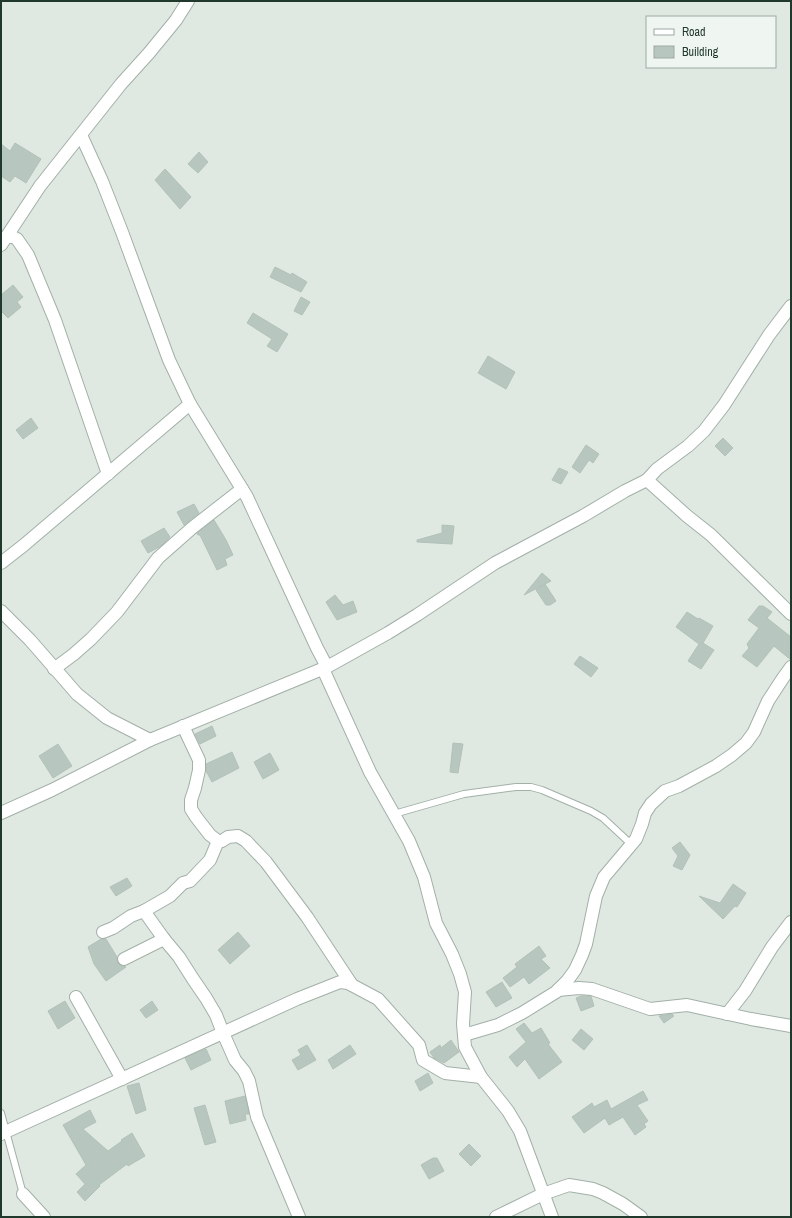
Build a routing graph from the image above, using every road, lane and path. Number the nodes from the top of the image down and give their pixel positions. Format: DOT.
graph roads {
  1 [pos="188,1"];
  2 [pos="81,135"];
  3 [pos="4,241"];
  4 [pos="791,306"];
  5 [pos="190,404"];
  6 [pos="108,474"];
  7 [pos="647,480"];
  8 [pos="242,489"];
  9 [pos="1,563"];
  10 [pos="1,611"];
  11 [pos="791,614"];
  12 [pos="791,667"];
  13 [pos="54,668"];
  14 [pos="325,668"];
  15 [pos="183,726"];
  16 [pos="150,740"];
  17 [pos="1,813"];
  18 [pos="394,814"];
  19 [pos="218,841"];
  20 [pos="631,844"];
  21 [pos="144,911"];
  22 [pos="791,922"];
  23 [pos="103,932"];
  24 [pos="164,939"];
  25 [pos="124,959"];
  26 [pos="352,985"];
  27 [pos="558,990"];
  28 [pos="76,997"];
  29 [pos="727,1014"];
  30 [pos="791,1026"];
  31 [pos="223,1033"];
  32 [pos="464,1035"];
  33 [pos="481,1077"];
  34 [pos="122,1079"];
  35 [pos="1,1113"];
  36 [pos="4,1132"];
  37 [pos="23,1194"];
  38 [pos="543,1194"];
  39 [pos="44,1217"];
  40 [pos="299,1217"];
  41 [pos="496,1217"];
  42 [pos="552,1217"];
  43 [pos="641,1217"];
  1 -- 2 [label="street"];
  2 -- 3 [label="street"];
  2 -- 5 [label="street"];
  3 -- 6 [label="street"];
  4 -- 7 [label="street"];
  5 -- 6 [label="street"];
  5 -- 8 [label="street"];
  6 -- 9 [label="street"];
  7 -- 11 [label="street"];
  7 -- 14 [label="street"];
  8 -- 13 [label="street"];
  8 -- 14 [label="street"];
  10 -- 13 [label="street"];
  12 -- 20 [label="street"];
  13 -- 16 [label="street"];
  14 -- 15 [label="street"];
  14 -- 18 [label="street"];
  15 -- 16 [label="street"];
  15 -- 19 [label="street"];
  16 -- 17 [label="street"];
  18 -- 20 [label="lane"];
  18 -- 32 [label="street"];
  19 -- 21 [label="street"];
  19 -- 26 [label="street"];
  20 -- 27 [label="street"];
  21 -- 23 [label="street"];
  21 -- 24 [label="street"];
  22 -- 29 [label="street"];
  24 -- 25 [label="street"];
  24 -- 31 [label="street"];
  26 -- 31 [label="street"];
  26 -- 33 [label="street"];
  27 -- 29 [label="street"];
  27 -- 32 [label="street"];
  28 -- 34 [label="street"];
  29 -- 30 [label="street"];
  31 -- 34 [label="street"];
  31 -- 40 [label="street"];
  32 -- 33 [label="street"];
  33 -- 38 [label="street"];
  34 -- 36 [label="street"];
  35 -- 36 [label="lane"];
  36 -- 37 [label="lane"];
  37 -- 39 [label="street"];
  38 -- 41 [label="street"];
  38 -- 42 [label="street"];
  38 -- 43 [label="street"];
}
